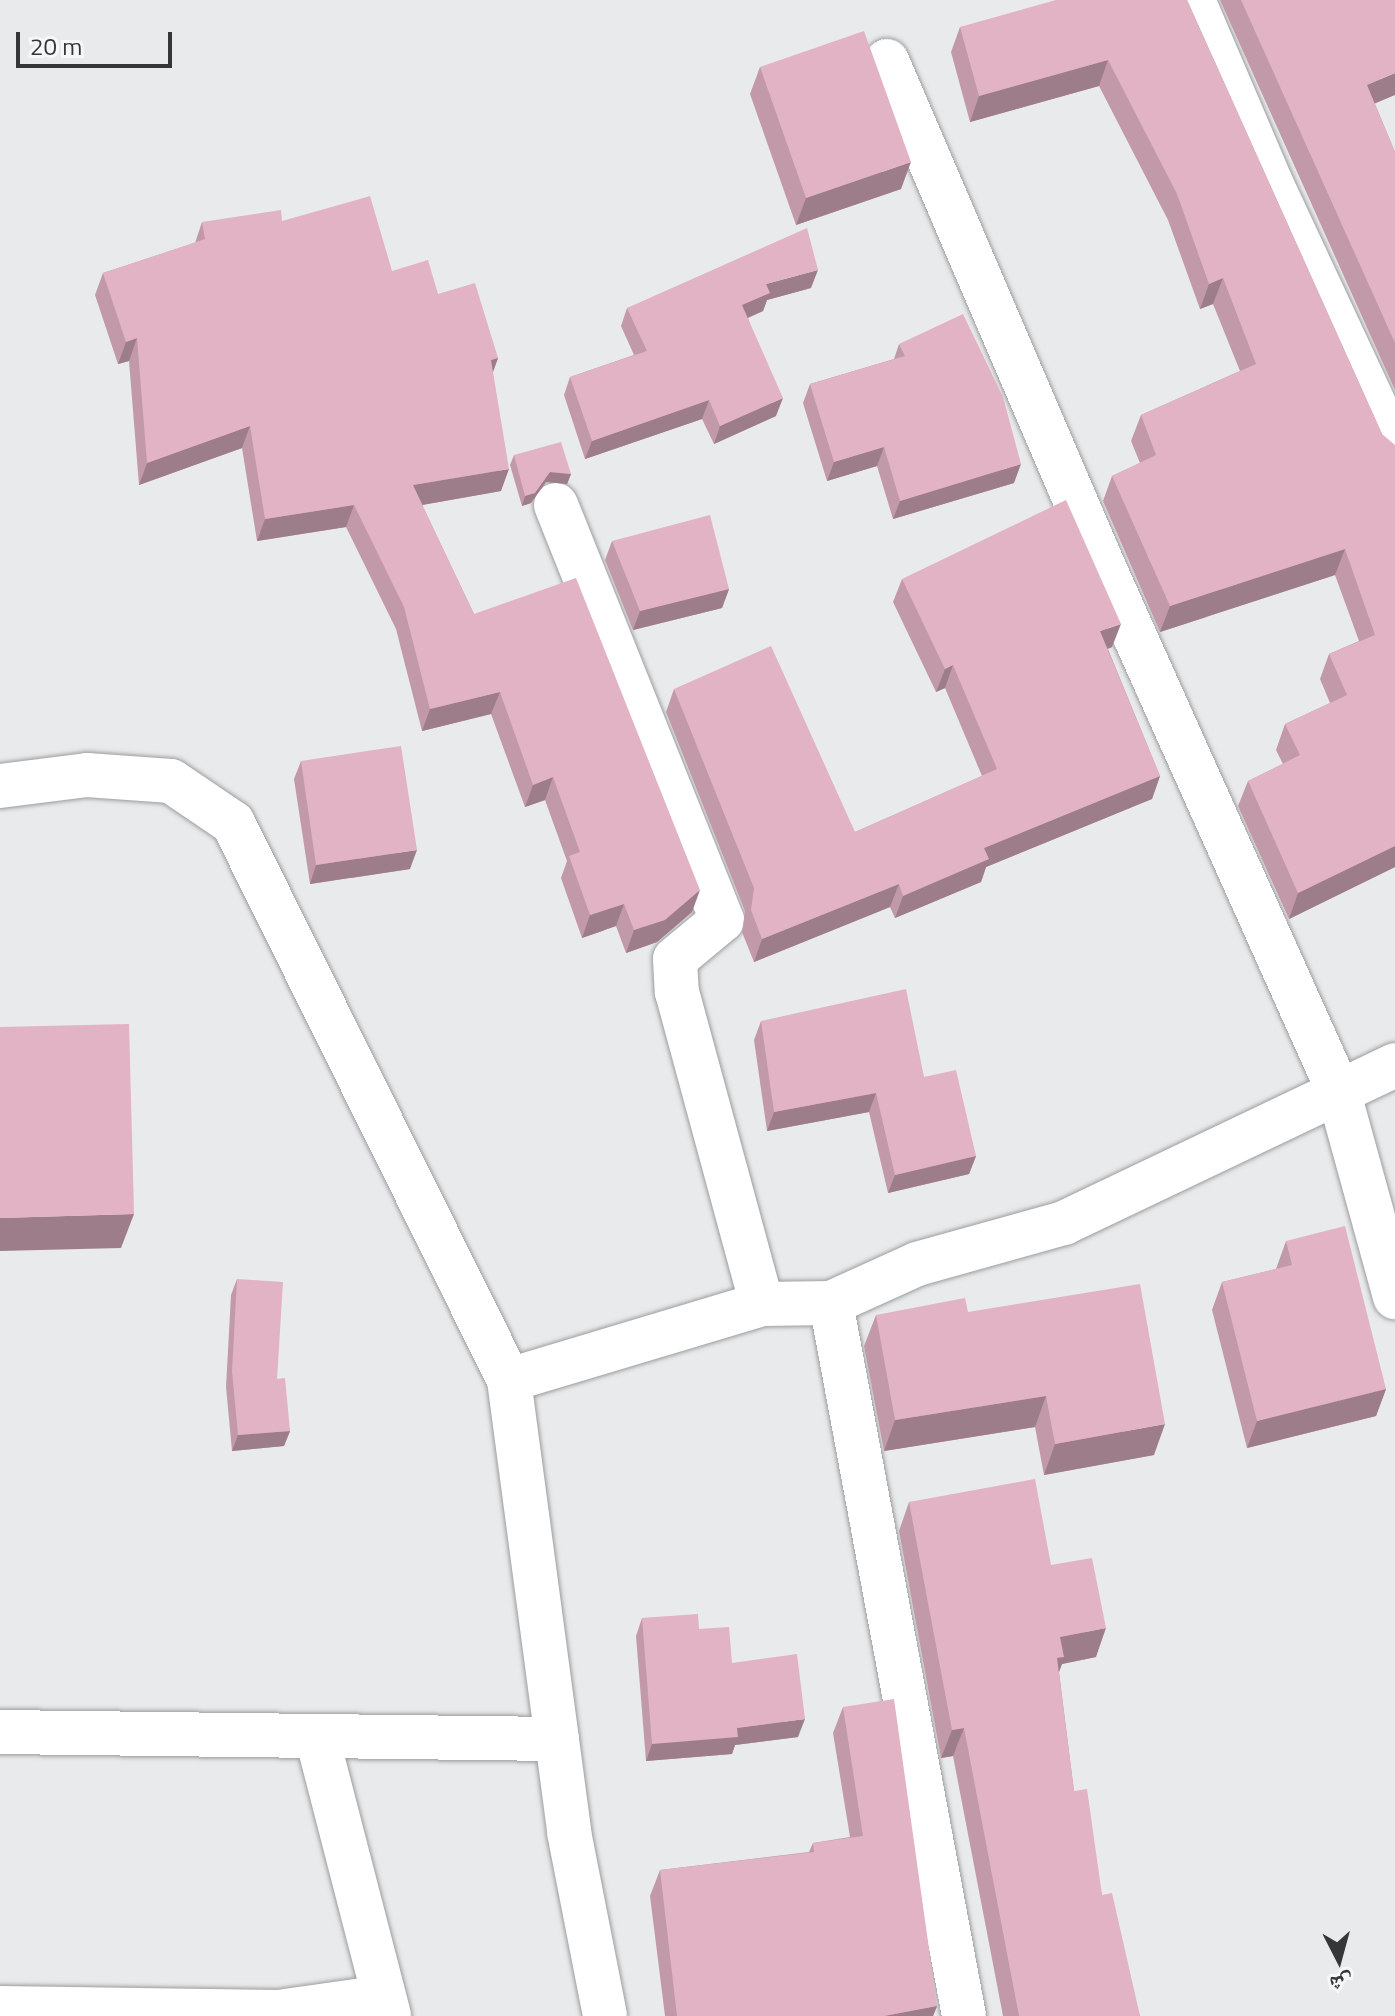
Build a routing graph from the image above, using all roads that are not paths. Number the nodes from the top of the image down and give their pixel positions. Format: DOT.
graph roads {
  1 [pos="1193,0"];
  2 [pos="887,61"];
  3 [pos="1395,449"];
  4 [pos="556,505"];
  5 [pos="0,786"];
  6 [pos="1395,1065"];
  7 [pos="1338,1090"];
  8 [pos="1395,1297"];
  9 [pos="831,1303"];
  10 [pos="762,1304"];
  11 [pos="509,1380"];
  12 [pos="0,1732"];
  13 [pos="317,1737"];
  14 [pos="557,1739"];
  15 [pos="386,2007"];
  16 [pos="0,2008"];
  17 [pos="45,2012"];
  18 [pos="278,2014"];
  19 [pos="605,2016"];
  20 [pos="964,2016"];
  1 -- 3 [label="street"];
  2 -- 7 [label="street"];
  4 -- 10 [label="street"];
  5 -- 11 [label="street"];
  6 -- 7 [label="street"];
  7 -- 8 [label="street"];
  7 -- 9 [label="street"];
  9 -- 10 [label="street"];
  9 -- 20 [label="street"];
  10 -- 11 [label="street"];
  11 -- 14 [label="street"];
  12 -- 13 [label="street"];
  13 -- 14 [label="street"];
  13 -- 15 [label="street"];
  14 -- 19 [label="street"];
  15 -- 18 [label="street"];
  16 -- 17 [label="street"];
  17 -- 18 [label="street"];
}
